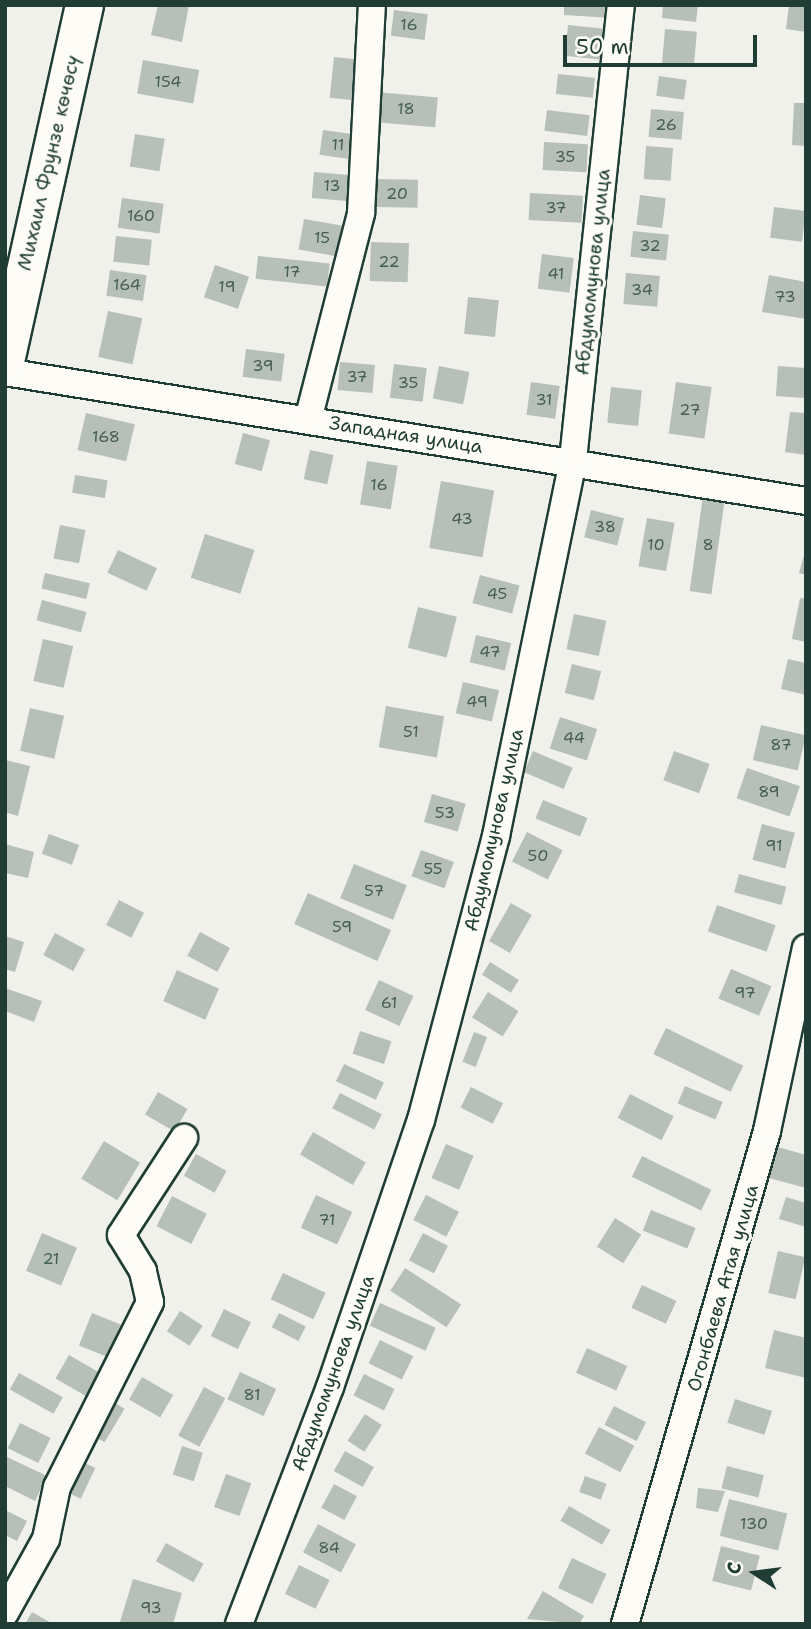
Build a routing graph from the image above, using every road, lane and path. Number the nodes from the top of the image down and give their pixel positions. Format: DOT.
graph roads {
  1 [pos="84,5"];
  2 [pos="372,5"];
  3 [pos="621,5"];
  4 [pos="5,361"];
  5 [pos="5,372"];
  6 [pos="308,420"];
  7 [pos="573,460"];
  8 [pos="806,501"];
  9 [pos="806,948"];
  10 [pos="184,1138"];
  11 [pos="5,1613"];
  12 [pos="239,1624"];
  13 [pos="625,1624"];
  1 -- 4 [label="main road, Михаил Фрунзе көчөсү"];
  2 -- 6 [label="street"];
  3 -- 7 [label="street, Абдумомунова улица"];
  5 -- 6 [label="street, Западная улица"];
  6 -- 7 [label="street, Западная улица"];
  7 -- 8 [label="street, Западная улица"];
  7 -- 12 [label="street, Абдумомунова улица"];
  9 -- 13 [label="street, Огонбаева Атая улица"];
  10 -- 11 [label="street"];
}
